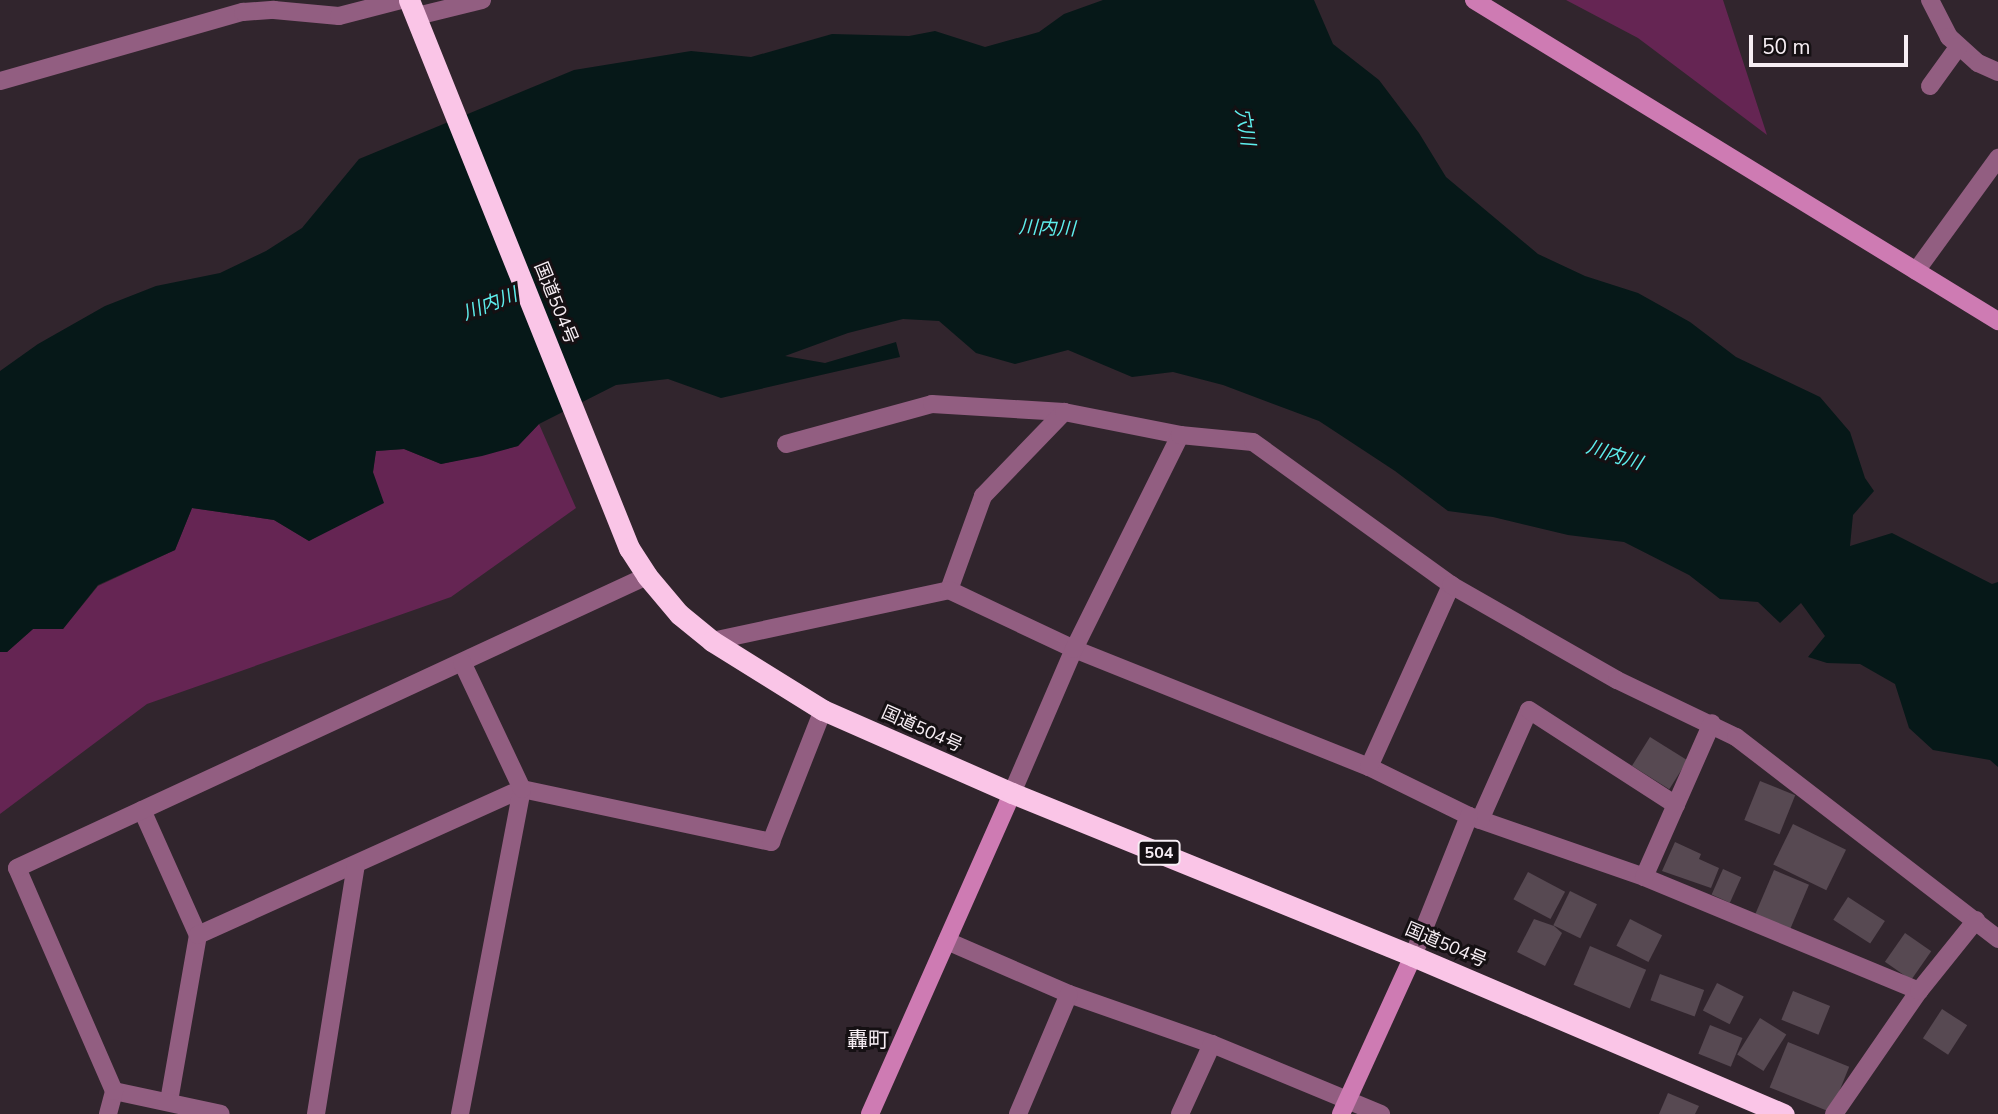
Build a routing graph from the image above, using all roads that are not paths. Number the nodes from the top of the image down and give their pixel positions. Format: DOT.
graph roads {
  1 [pos="401,0"];
  2 [pos="482,0"];
  3 [pos="1474,0"];
  4 [pos="1930,0"];
  5 [pos="413,8"];
  6 [pos="1959,46"];
  7 [pos="1998,72"];
  8 [pos="0,81"];
  9 [pos="1930,86"];
  10 [pos="1998,158"];
  11 [pos="1916,271"];
  12 [pos="1998,321"];
  13 [pos="1064,412"];
  14 [pos="1180,435"];
  15 [pos="786,444"];
  16 [pos="648,576"];
  17 [pos="1451,584"];
  18 [pos="949,590"];
  19 [pos="712,640"];
  20 [pos="1074,649"];
  21 [pos="462,662"];
  22 [pos="823,710"];
  23 [pos="1712,723"];
  24 [pos="1369,767"];
  25 [pos="522,789"];
  26 [pos="1012,793"];
  27 [pos="1676,805"];
  28 [pos="142,810"];
  29 [pos="1475,818"];
  30 [pos="356,864"];
  31 [pos="1644,877"];
  32 [pos="1976,920"];
  33 [pos="198,935"];
  34 [pos="1998,939"];
  35 [pos="947,941"];
  36 [pos="1413,956"];
  37 [pos="1919,991"];
  38 [pos="1069,994"];
  39 [pos="1212,1044"];
  40 [pos="114,1091"];
  41 [pos="169,1102"];
  42 [pos="1344,1107"];
  43 [pos="108,1114"];
  44 [pos="221,1114"];
  45 [pos="316,1114"];
  46 [pos="460,1114"];
  47 [pos="870,1114"];
  48 [pos="1017,1114"];
  49 [pos="1180,1114"];
  50 [pos="1381,1114"];
  51 [pos="1784,1114"];
  52 [pos="1834,1114"];
  1 -- 8 [label="street"];
  2 -- 5 [label="street"];
  3 -- 11 [label="street"];
  4 -- 6 [label="street"];
  5 -- 16 [label="highway, 国道504号 / 504"];
  6 -- 7 [label="street"];
  6 -- 9 [label="street"];
  10 -- 11 [label="street"];
  11 -- 12 [label="street"];
  13 -- 14 [label="street"];
  13 -- 15 [label="street"];
  13 -- 18 [label="street"];
  14 -- 17 [label="street"];
  14 -- 20 [label="street"];
  16 -- 19 [label="highway, 国道504号 / 504"];
  16 -- 21 [label="street"];
  17 -- 23 [label="street"];
  17 -- 24 [label="street"];
  18 -- 19 [label="street"];
  18 -- 20 [label="street"];
  19 -- 22 [label="highway, 国道504号 / 504"];
  20 -- 24 [label="street"];
  20 -- 26 [label="street"];
  21 -- 25 [label="street"];
  21 -- 28 [label="street"];
  22 -- 25 [label="street"];
  22 -- 26 [label="highway, 国道504号 / 504"];
  23 -- 27 [label="street"];
  23 -- 32 [label="street"];
  24 -- 29 [label="street"];
  25 -- 30 [label="street"];
  25 -- 46 [label="street"];
  26 -- 35 [label="street"];
  26 -- 36 [label="highway, 国道504号 / 504"];
  27 -- 29 [label="street"];
  27 -- 31 [label="street"];
  28 -- 33 [label="street"];
  28 -- 40 [label="street"];
  29 -- 31 [label="street"];
  29 -- 36 [label="street"];
  30 -- 33 [label="street"];
  30 -- 45 [label="street"];
  31 -- 37 [label="street"];
  32 -- 34 [label="street"];
  32 -- 37 [label="street"];
  33 -- 41 [label="street"];
  35 -- 38 [label="street"];
  35 -- 47 [label="street"];
  36 -- 42 [label="street"];
  36 -- 51 [label="highway, 国道504号 / 504"];
  37 -- 52 [label="street"];
  38 -- 39 [label="street"];
  38 -- 48 [label="street"];
  39 -- 42 [label="street"];
  39 -- 49 [label="street"];
  40 -- 41 [label="street"];
  40 -- 43 [label="street"];
  41 -- 44 [label="street"];
  42 -- 50 [label="street"];
}
